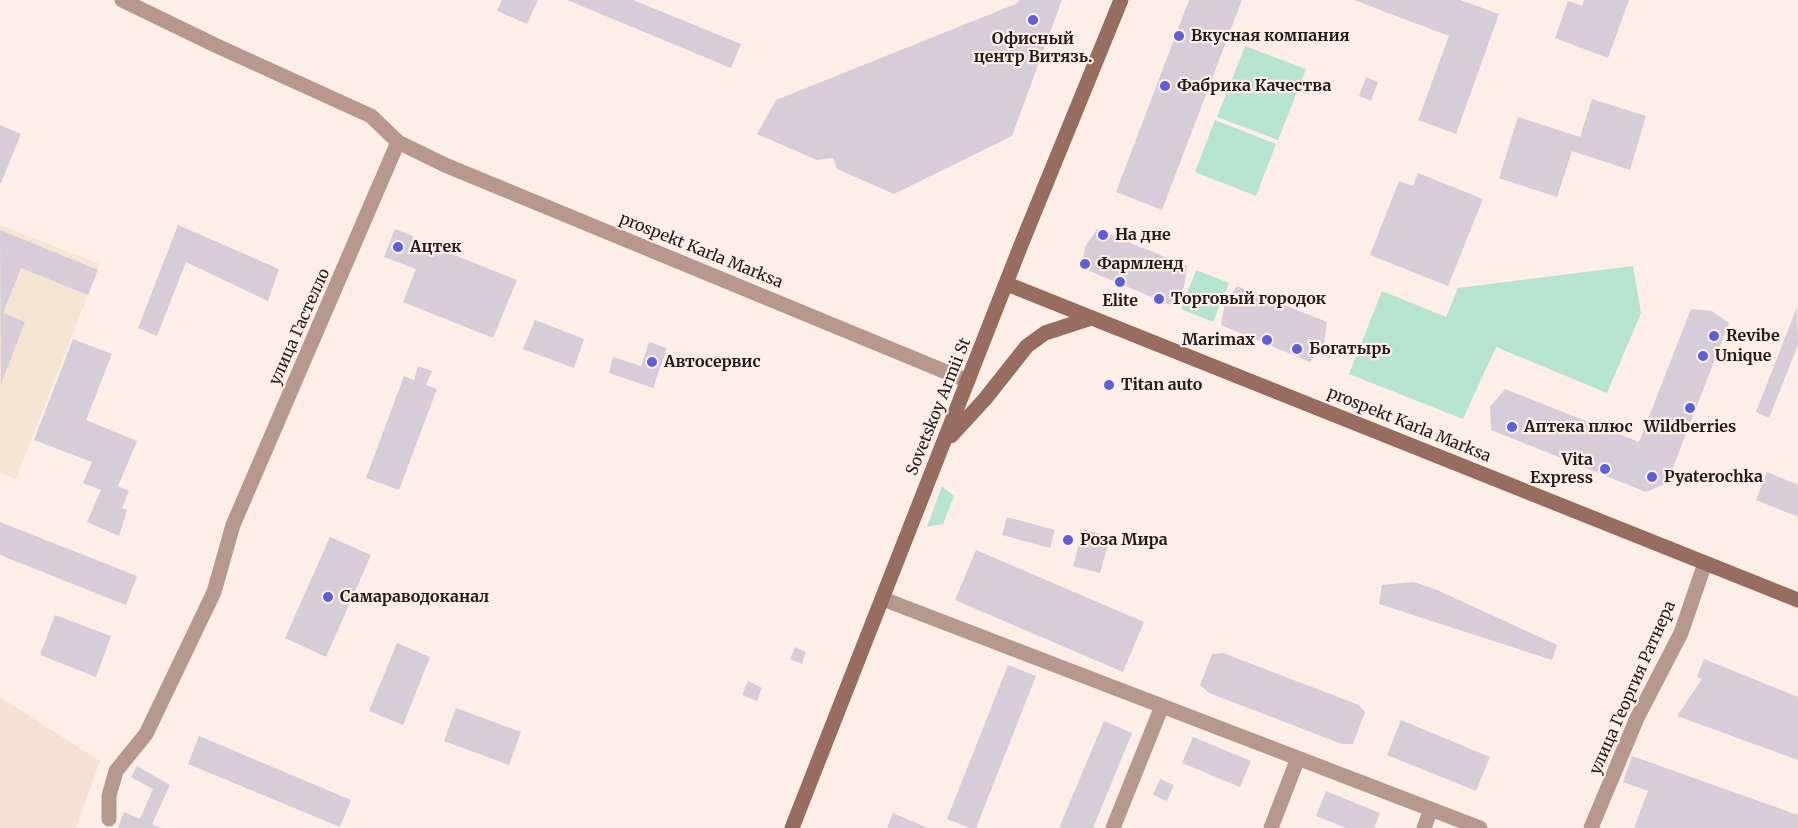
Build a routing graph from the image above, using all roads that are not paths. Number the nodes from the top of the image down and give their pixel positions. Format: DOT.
graph roads {
  1 [pos="122,0"];
  2 [pos="1121,0"];
  3 [pos="398,142"];
  4 [pos="1007,284"];
  5 [pos="1091,318"];
  6 [pos="968,381"];
  7 [pos="943,446"];
  8 [pos="1705,563"];
  9 [pos="883,599"];
  10 [pos="1798,600"];
  11 [pos="1162,706"];
  12 [pos="1298,758"];
  13 [pos="1431,809"];
  14 [pos="109,819"];
  15 [pos="792,828"];
  16 [pos="1113,828"];
  17 [pos="1271,828"];
  18 [pos="1424,828"];
  19 [pos="1480,828"];
  20 [pos="1591,828"];
  1 -- 3 [label="street, prospekt Karla Marksa"];
  2 -- 4 [label="street, Sovetskoy Armii St"];
  3 -- 6 [label="street, prospekt Karla Marksa"];
  3 -- 14 [label="street, улица Гастелло"];
  4 -- 5 [label="street, prospekt Karla Marksa"];
  4 -- 6 [label="street, Sovetskoy Armii St"];
  5 -- 7 [label="street"];
  5 -- 8 [label="street, prospekt Karla Marksa"];
  6 -- 7 [label="street, Sovetskoy Armii St"];
  7 -- 9 [label="street, Sovetskoy Armii St"];
  8 -- 10 [label="street, prospekt Karla Marksa"];
  8 -- 20 [label="street, улица Георгия Ратнера"];
  9 -- 11 [label="street"];
  9 -- 15 [label="street, Sovetskoy Armii St"];
  11 -- 12 [label="street"];
  11 -- 16 [label="street"];
  12 -- 13 [label="street"];
  12 -- 17 [label="street"];
  13 -- 18 [label="street"];
  13 -- 19 [label="street"];
}
